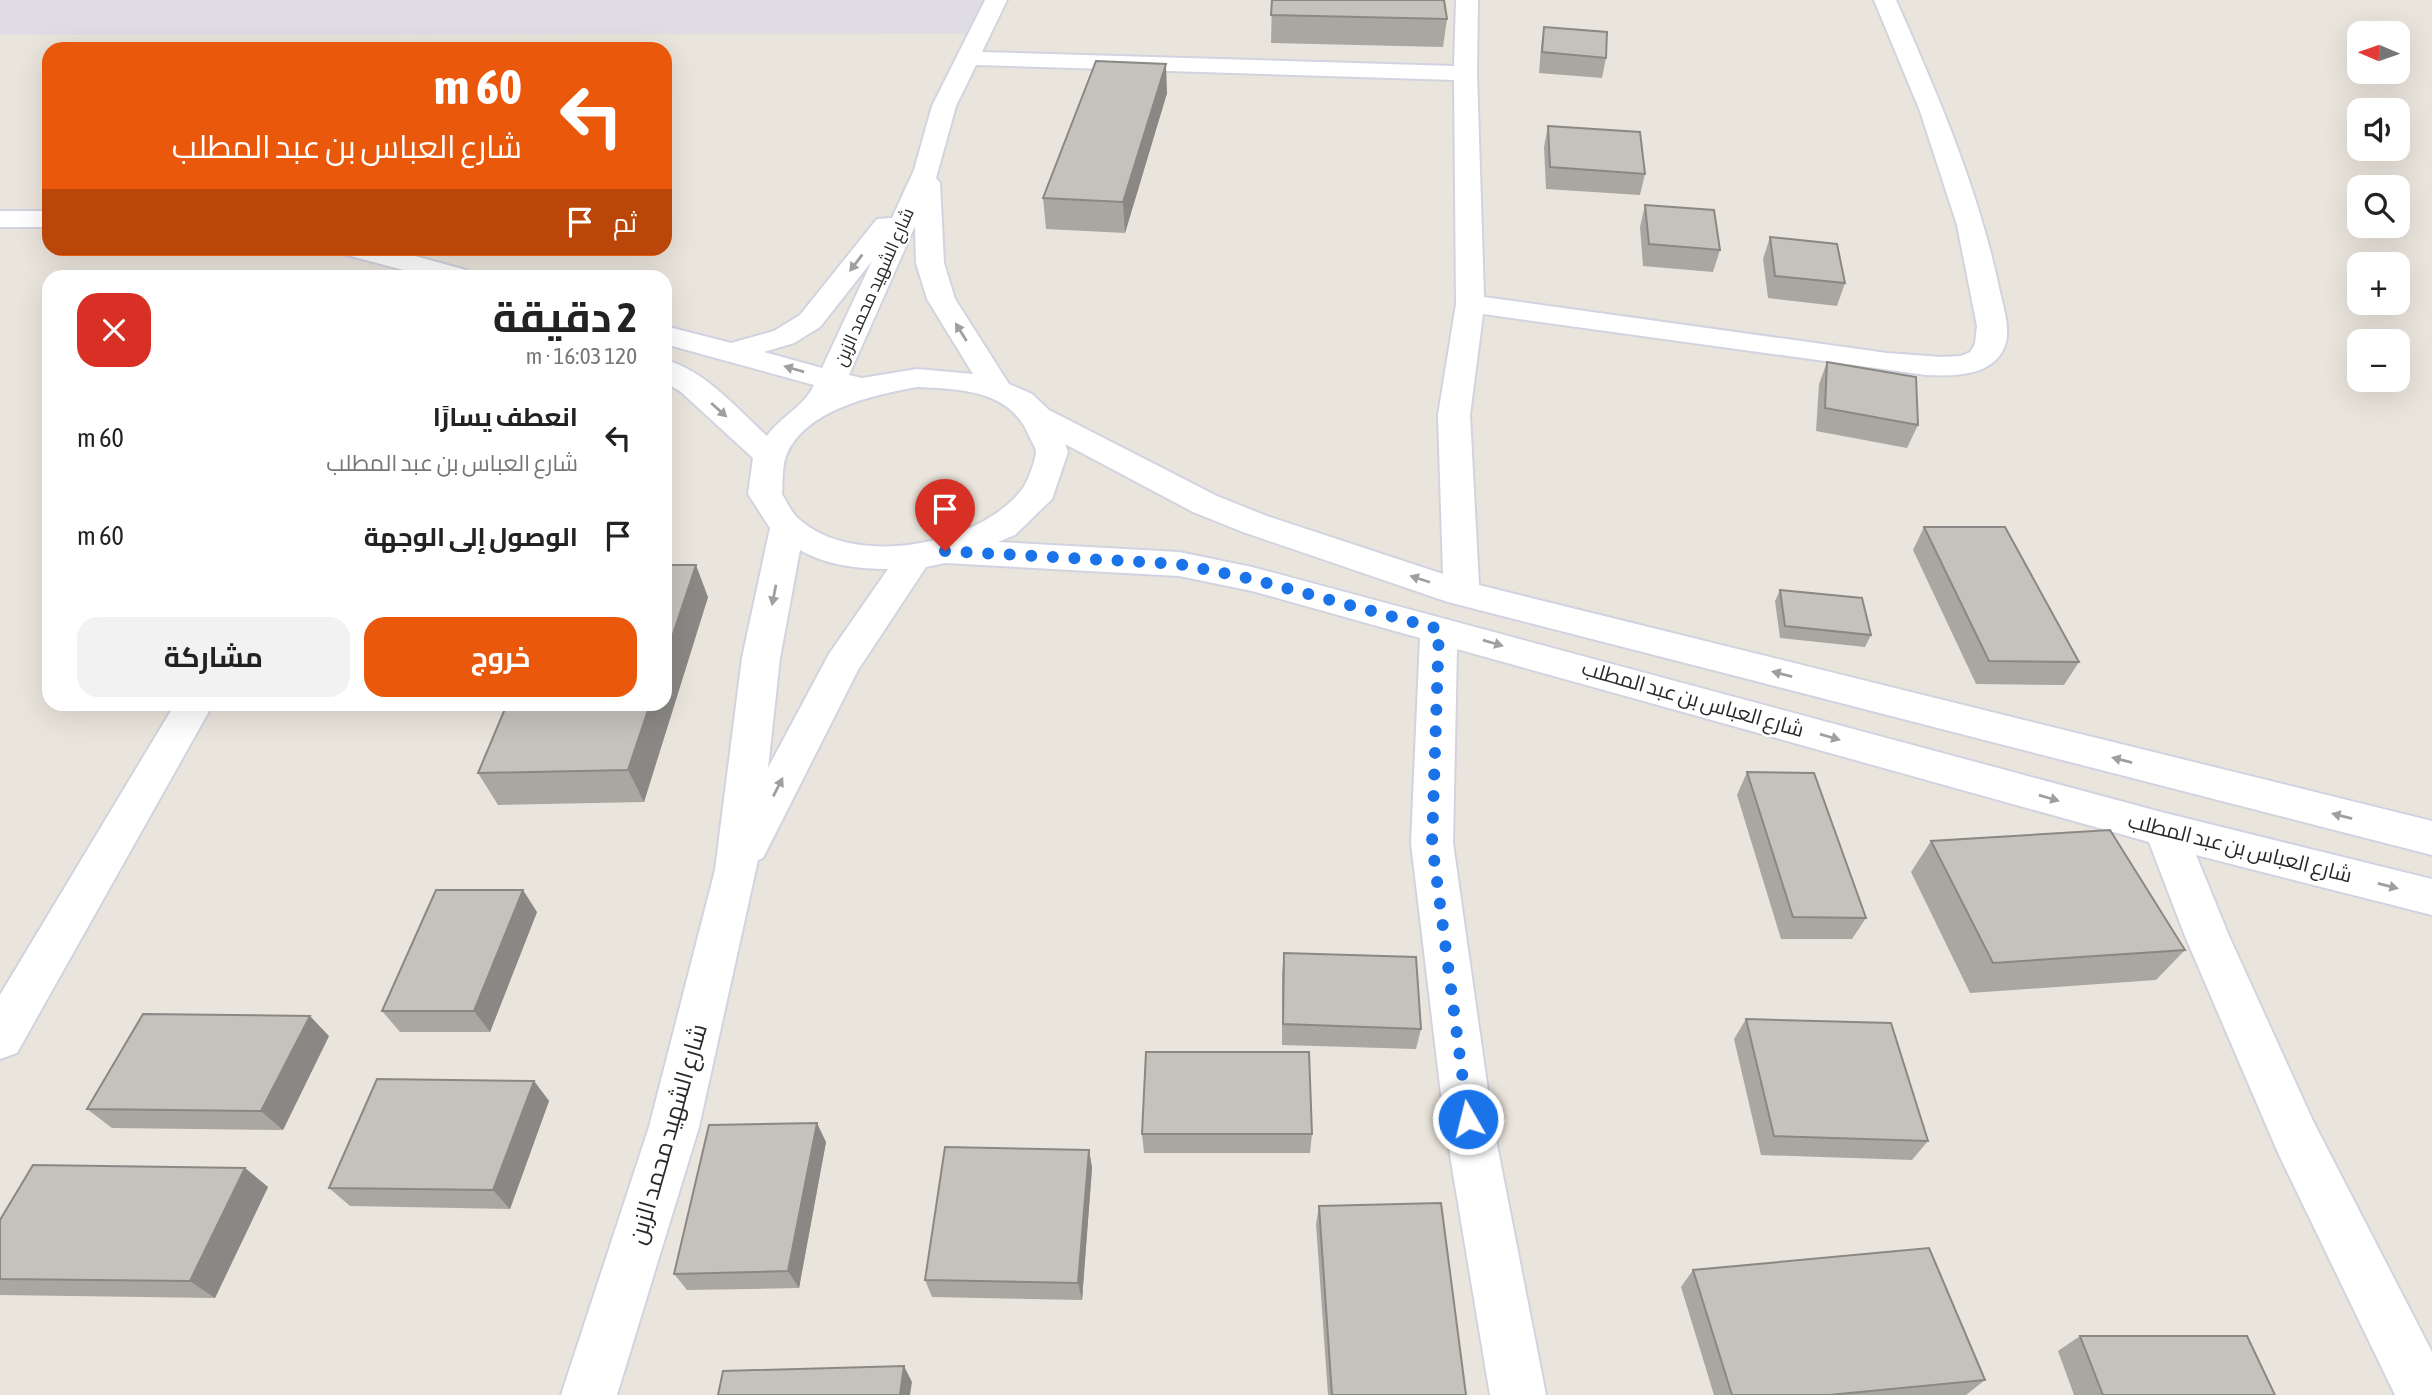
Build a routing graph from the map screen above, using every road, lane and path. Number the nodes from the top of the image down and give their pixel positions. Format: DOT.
graph roads {
  1 [pos="996,0"];
  2 [pos="1467,0"];
  3 [pos="1885,0"];
  4 [pos="967,58"];
  5 [pos="1465,73"];
  6 [pos="927,170"];
  7 [pos="0,219"];
  8 [pos="42,219"];
  9 [pos="382,256"];
  10 [pos="434,270"];
  11 [pos="1470,304"];
  12 [pos="672,336"];
  13 [pos="734,352"];
  14 [pos="672,373"];
  15 [pos="998,390"];
  16 [pos="838,391"];
  17 [pos="1038,417"];
  18 [pos="770,456"];
  19 [pos="787,528"];
  20 [pos="929,554"];
  21 [pos="1450,611"];
  22 [pos="190,711"];
  23 [pos="2165,830"];
  24 [pos="2432,838"];
  25 [pos="736,870"];
  26 [pos="2432,897"];
  27 [pos="0,1038"];
  28 [pos="589,1395"];
  29 [pos="1518,1395"];
  30 [pos="2424,1395"];
  1 -- 4 [label="street, شارع الشهيد محمد الزبن"];
  2 -- 5 [label="street"];
  3 -- 11 [label="street"];
  4 -- 5 [label="street"];
  4 -- 6 [label="street, شارع الشهيد محمد الزبن"];
  5 -- 11 [label="street"];
  6 -- 13 [label="street, one-way"];
  15 -- 6 [label="street, شارع الشهيد محمد الزبن, one-way"];
  6 -- 16 [label="street, شارع الشهيد محمد الزبن"];
  7 -- 8 [label="street"];
  9 -- 10 [label="street"];
  11 -- 21 [label="street"];
  12 -- 13 [label="street"];
  16 -- 13 [label="street, one-way"];
  14 -- 18 [label="street, one-way"];
  15 -- 16 [label="street"];
  15 -- 17 [label="street"];
  16 -- 18 [label="street"];
  17 -- 20 [label="street"];
  21 -- 17 [label="street, شارع العباس بن عبد المطلب, one-way"];
  18 -- 19 [label="street"];
  19 -- 20 [label="street"];
  19 -- 25 [label="street, شارع الشهيد محمد الزبن, one-way"];
  20 -- 21 [label="street, شارع العباس بن عبد المطلب"];
  25 -- 20 [label="street, شارع الشهيد محمد الزبن, one-way"];
  21 -- 23 [label="street, شارع العباس بن عبد المطلب, one-way"];
  24 -- 21 [label="street, شارع العباس بن عبد المطلب, one-way"];
  21 -- 29 [label="street"];
  22 -- 27 [label="street"];
  23 -- 26 [label="street, شارع العباس بن عبد المطلب, one-way"];
  23 -- 30 [label="street"];
  25 -- 28 [label="street, شارع الشهيد محمد الزبن"];
}
